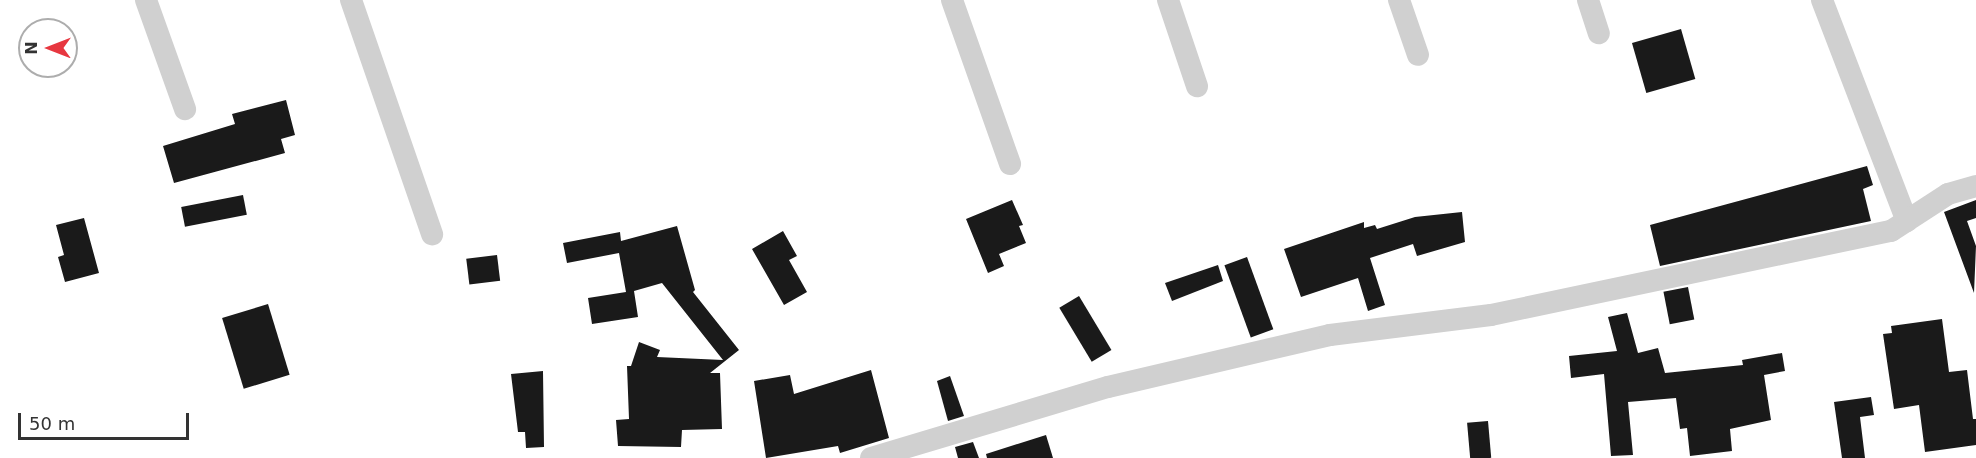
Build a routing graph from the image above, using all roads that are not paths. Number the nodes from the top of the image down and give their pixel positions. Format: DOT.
graph roads {
  1 [pos="146,0"];
  2 [pos="351,0"];
  3 [pos="952,0"];
  4 [pos="1168,0"];
  5 [pos="1399,0"];
  6 [pos="1587,0"];
  7 [pos="1822,0"];
  8 [pos="1599,33"];
  9 [pos="1418,55"];
  10 [pos="1197,86"];
  11 [pos="185,109"];
  12 [pos="1010,164"];
  13 [pos="1976,186"];
  14 [pos="1907,221"];
  15 [pos="432,234"];
  16 [pos="871,458"];
  1 -- 11 [label="street"];
  2 -- 15 [label="street"];
  3 -- 12 [label="street"];
  4 -- 10 [label="street"];
  5 -- 9 [label="street"];
  6 -- 8 [label="street"];
  7 -- 14 [label="street"];
  13 -- 14 [label="street"];
  14 -- 16 [label="street"];
}
